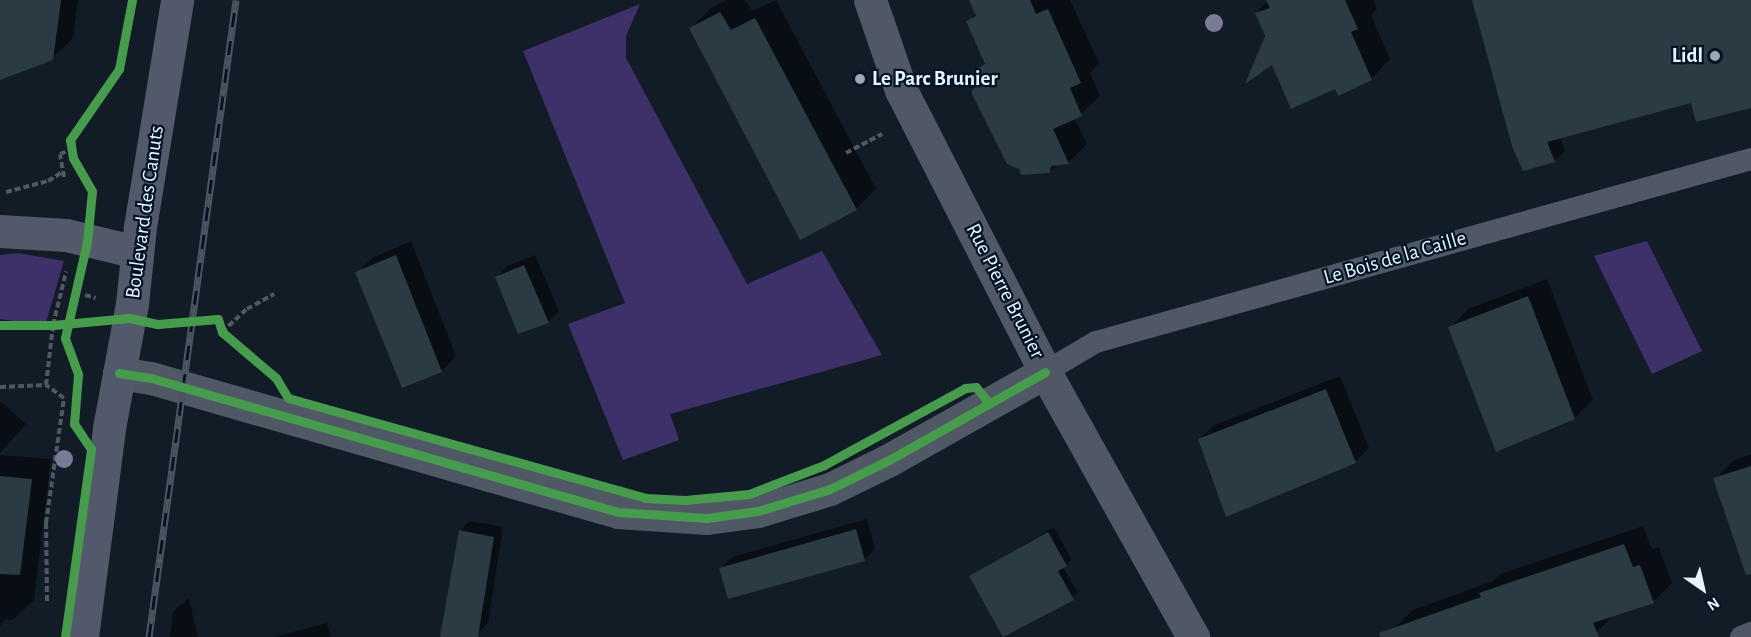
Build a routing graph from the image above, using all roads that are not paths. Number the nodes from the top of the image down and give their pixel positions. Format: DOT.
graph roads {
  1 [pos="177,0"];
  2 [pos="870,0"];
  3 [pos="1751,159"];
  4 [pos="0,231"];
  5 [pos="138,252"];
  6 [pos="119,372"];
  7 [pos="1045,372"];
  8 [pos="1751,633"];
  9 [pos="82,637"];
  10 [pos="1193,637"];
  11 [pos="1741,637"];
  1 -- 5 [label="main road, Boulevard des Canuts"];
  2 -- 7 [label="street, Rue Pierre Brunier"];
  3 -- 7 [label="lane, Le Bois de la Caille"];
  4 -- 5 [label="main road"];
  5 -- 6 [label="main road, Boulevard des Canuts"];
  6 -- 7 [label="street"];
  6 -- 9 [label="main road, Boulevard des Canuts"];
  7 -- 10 [label="street, Rue Pierre Brunier"];
  8 -- 11 [label="lane"];
}
